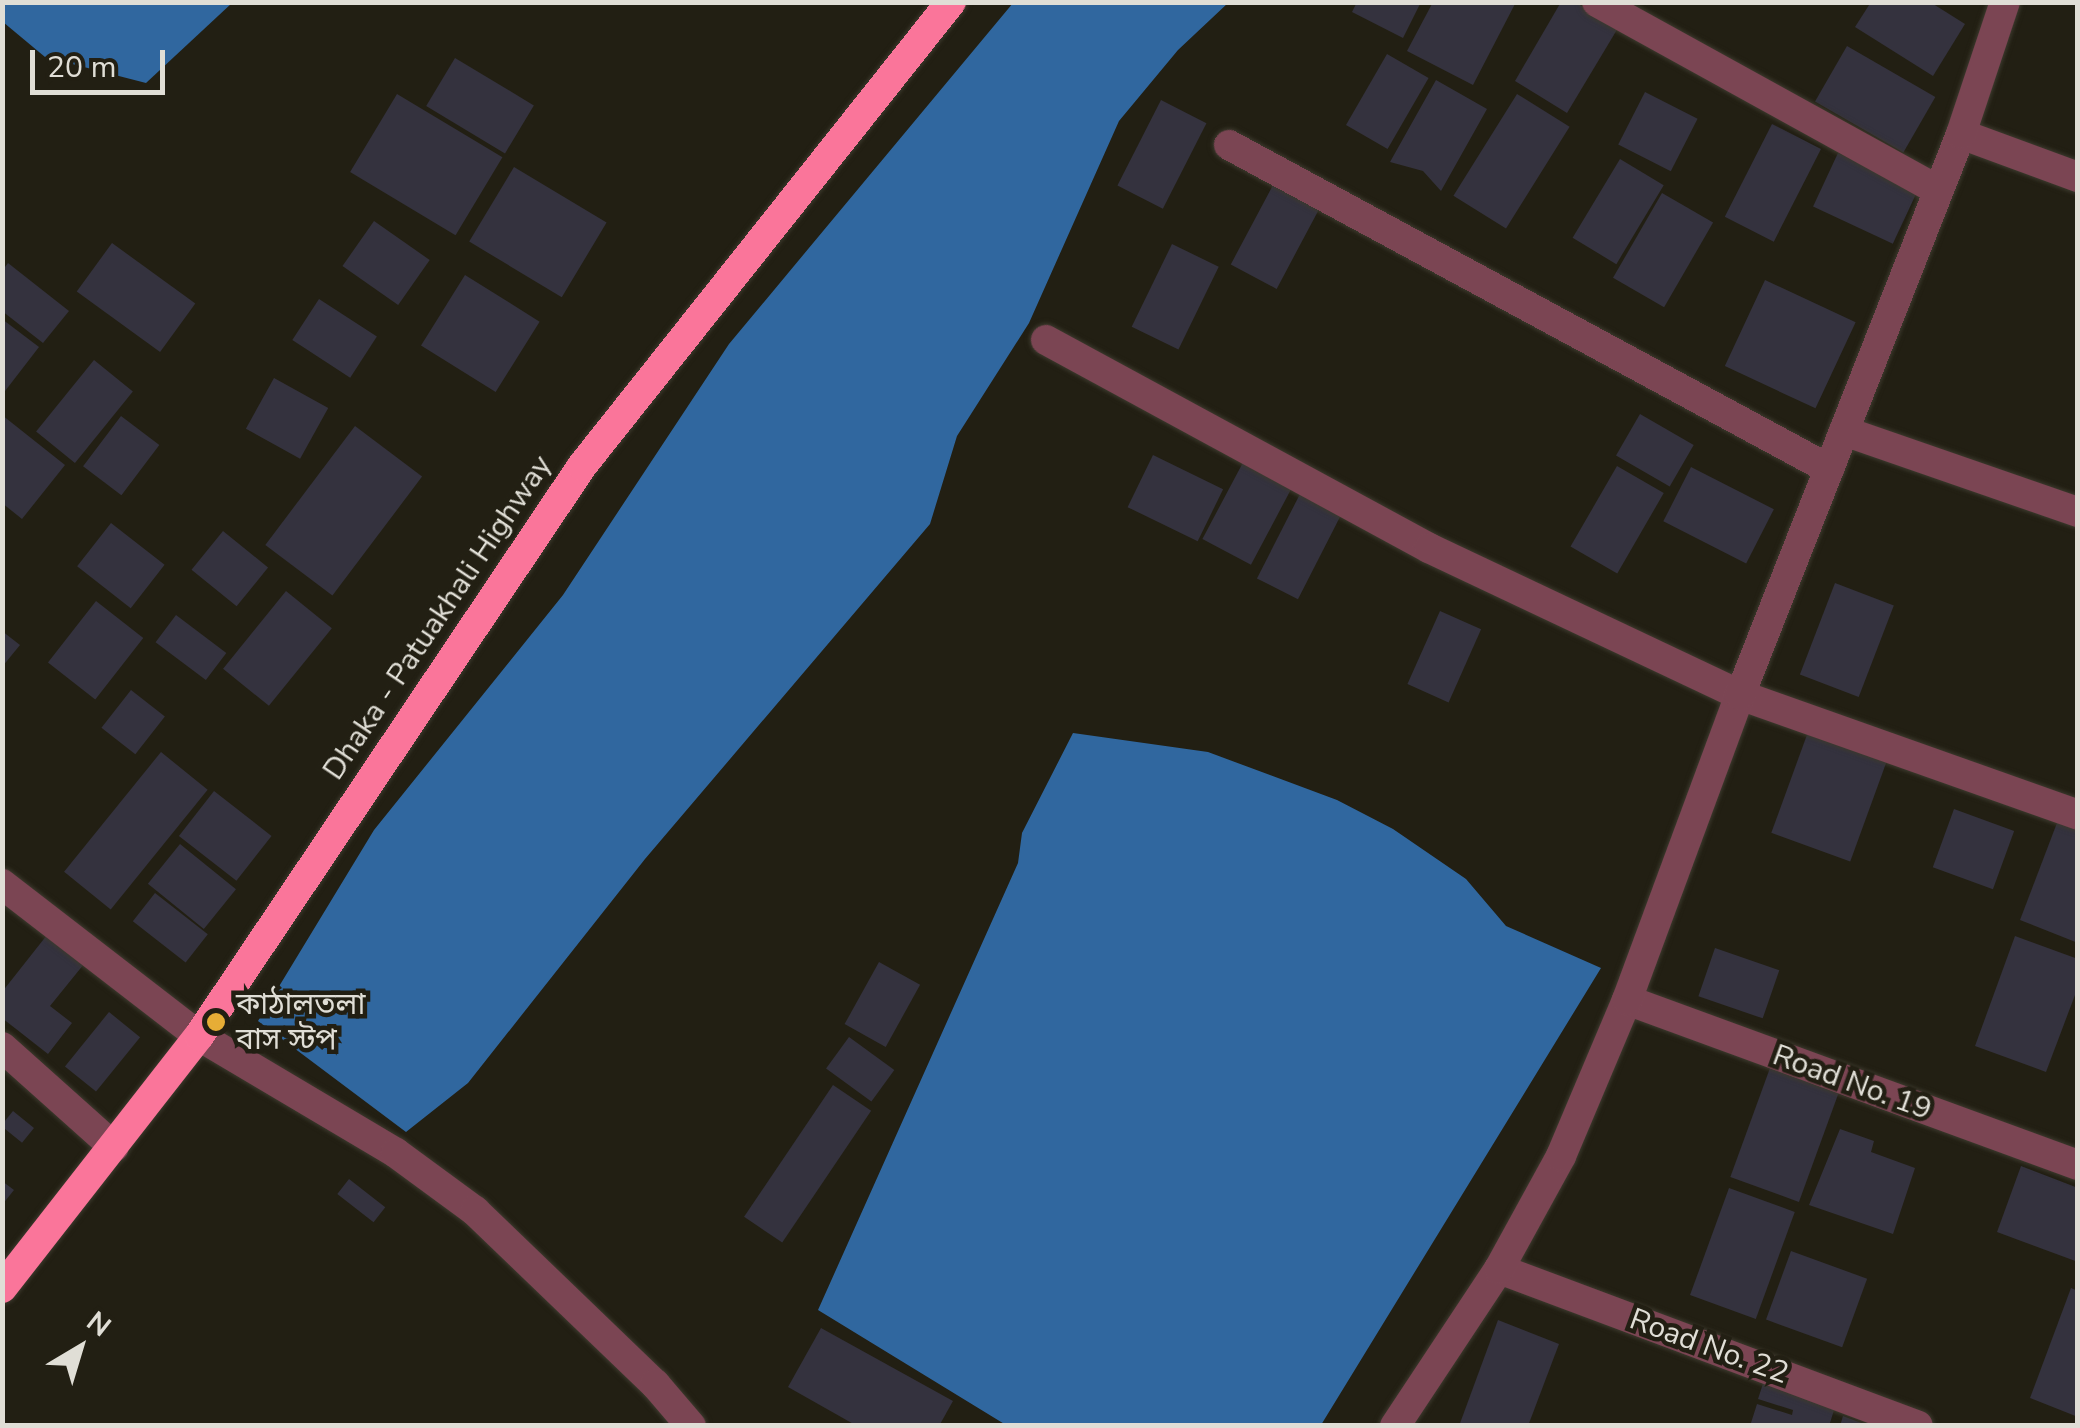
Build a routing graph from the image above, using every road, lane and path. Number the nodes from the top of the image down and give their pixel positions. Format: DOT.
graph roads {
  1 [pos="951,2"];
  2 [pos="1598,2"];
  3 [pos="2006,2"];
  4 [pos="1961,134"];
  5 [pos="1229,145"];
  6 [pos="2078,177"];
  7 [pos="1937,190"];
  8 [pos="1046,340"];
  9 [pos="1844,432"];
  10 [pos="1829,469"];
  11 [pos="2078,512"];
  12 [pos="1740,695"];
  13 [pos="2078,815"];
  14 [pos="2,884"];
  15 [pos="1626,1000"];
  16 [pos="199,1036"];
  17 [pos="2,1047"];
  18 [pos="114,1147"];
  19 [pos="2078,1165"];
  20 [pos="1499,1270"];
  21 [pos="2,1288"];
  22 [pos="691,1426"];
  23 [pos="1395,1426"];
  24 [pos="1918,1426"];
  1 -- 16 [label="highway, Dhaka - Patuakhali Highway"];
  2 -- 7 [label="street"];
  3 -- 4 [label="street"];
  4 -- 6 [label="street"];
  4 -- 7 [label="street"];
  5 -- 10 [label="street"];
  7 -- 9 [label="street"];
  8 -- 12 [label="street"];
  9 -- 10 [label="street"];
  9 -- 11 [label="street"];
  10 -- 12 [label="street"];
  12 -- 13 [label="street"];
  12 -- 15 [label="street"];
  14 -- 16 [label="street"];
  15 -- 19 [label="street, Road No. 19"];
  15 -- 20 [label="street"];
  16 -- 18 [label="highway, Dhaka - Patuakhali Highway"];
  16 -- 22 [label="street"];
  17 -- 18 [label="street"];
  18 -- 21 [label="highway, Dhaka - Patuakhali Highway"];
  20 -- 23 [label="street"];
  20 -- 24 [label="street, Road No. 22"];
}
